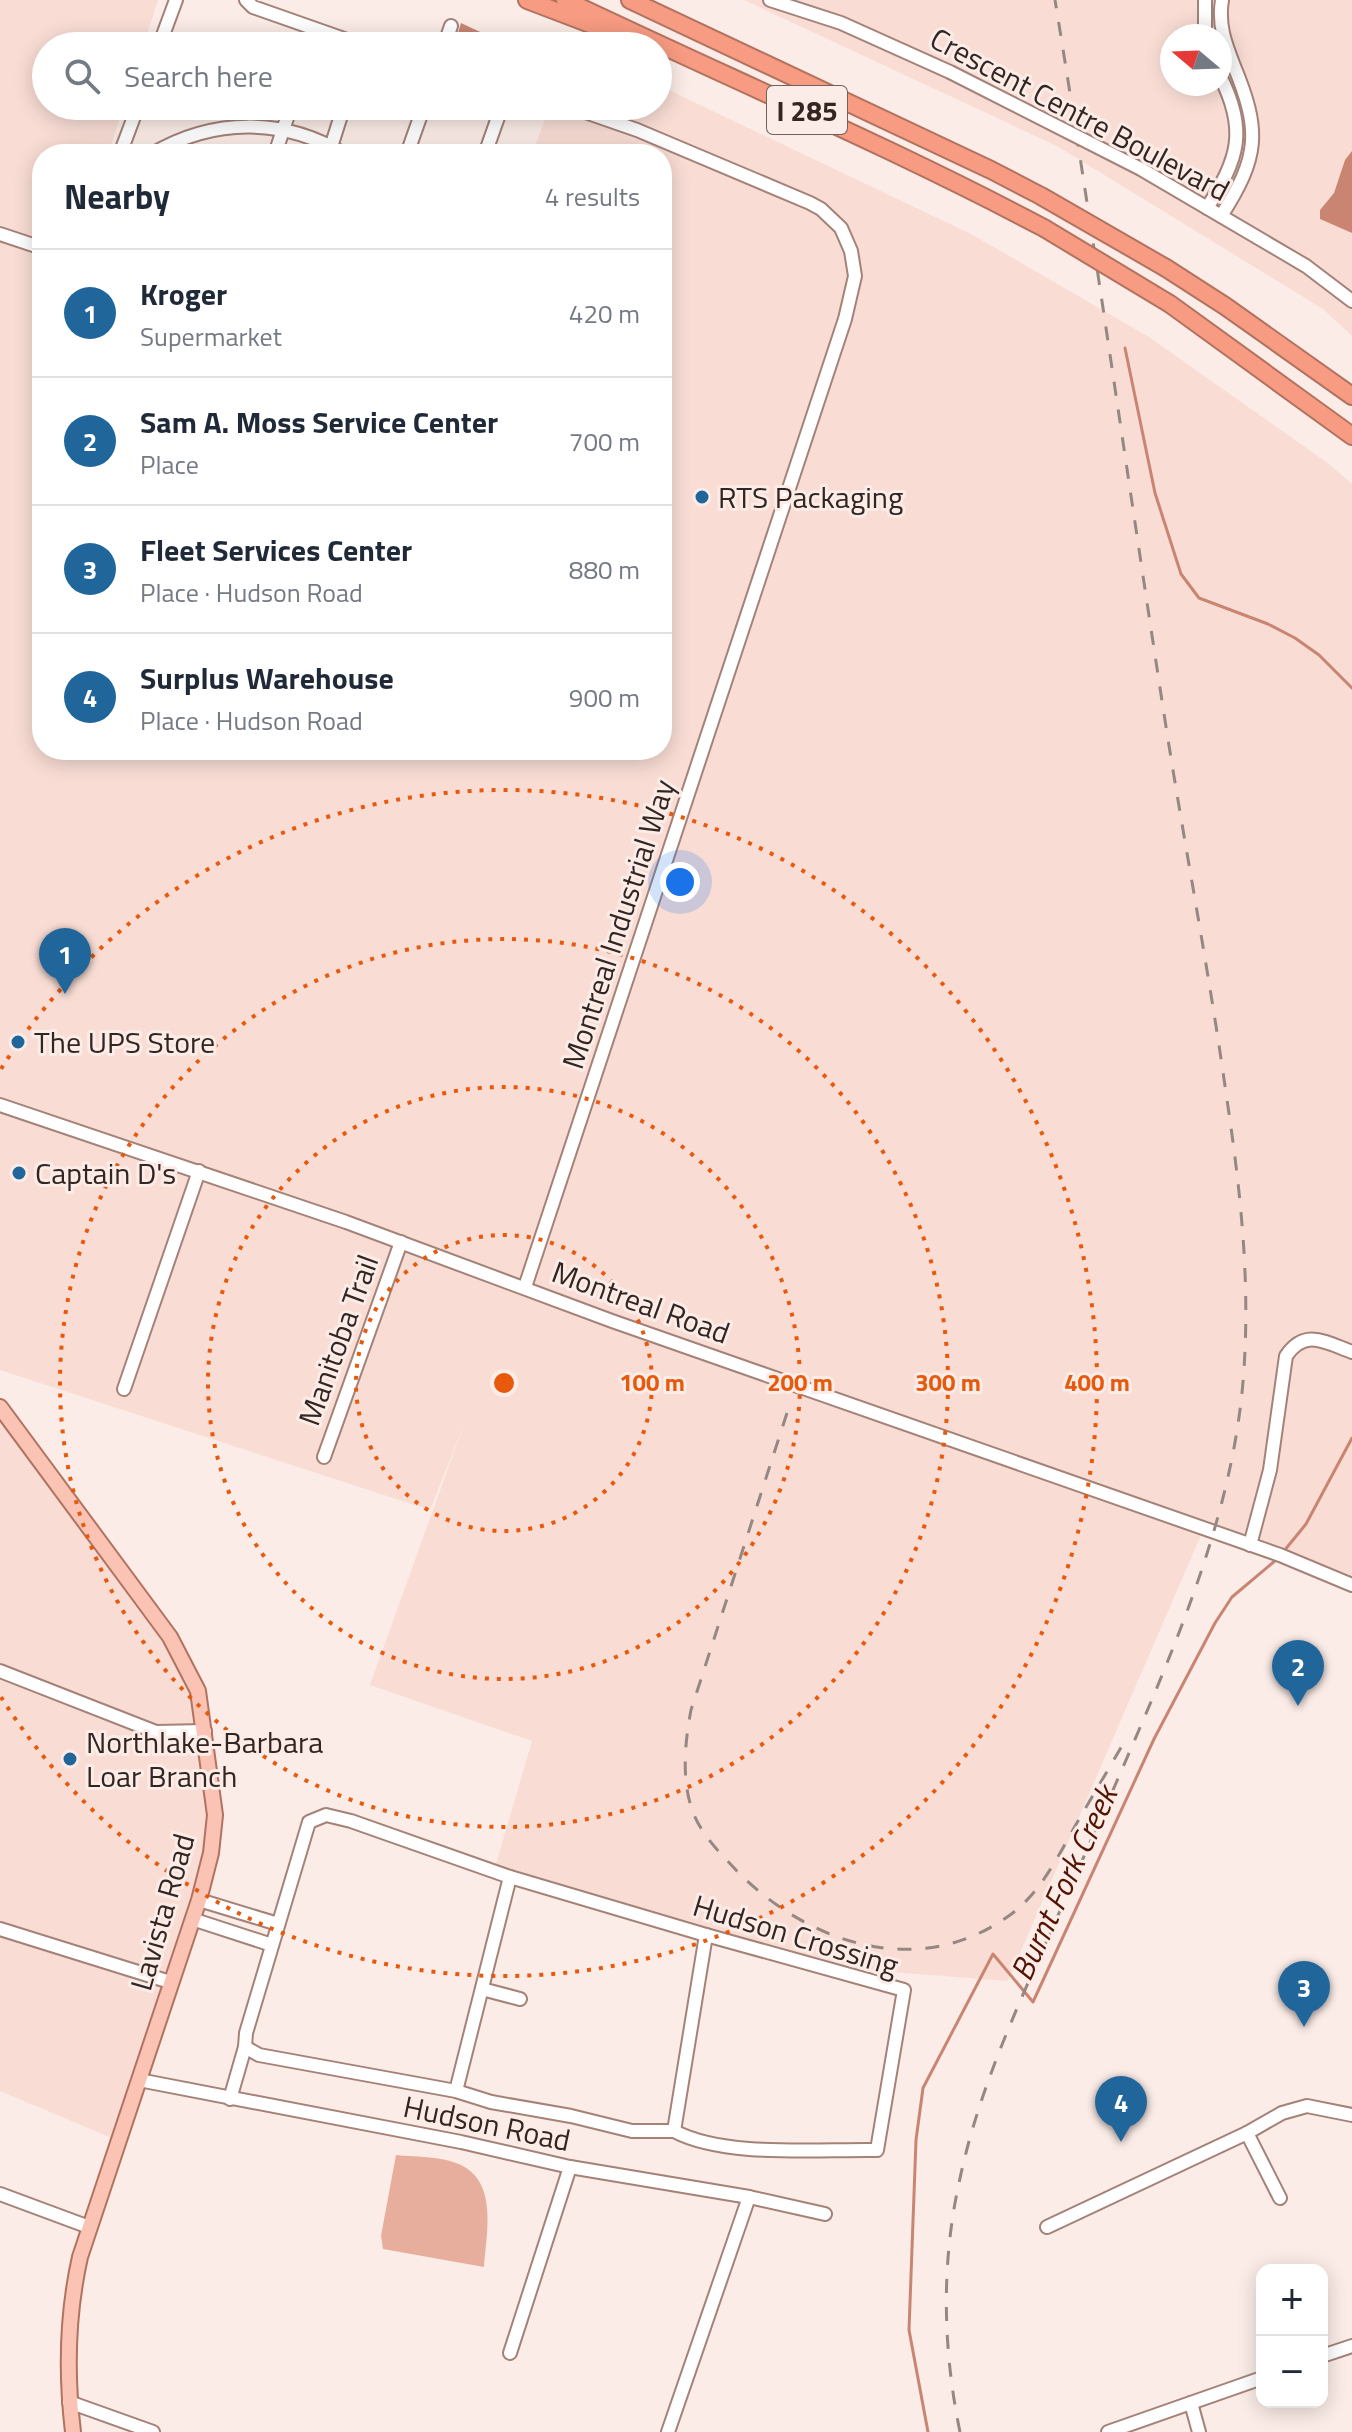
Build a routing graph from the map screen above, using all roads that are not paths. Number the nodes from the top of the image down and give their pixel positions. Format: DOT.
graph roads {
  1 [pos="176,0"];
  2 [pos="246,0"];
  3 [pos="527,0"];
  4 [pos="565,0"];
  5 [pos="630,0"];
  6 [pos="770,0"];
  7 [pos="1205,0"];
  8 [pos="1222,0"];
  9 [pos="1205,24"];
  10 [pos="451,26"];
  11 [pos="316,31"];
  12 [pos="164,32"];
  13 [pos="319,32"];
  14 [pos="449,32"];
  15 [pos="608,32"];
  16 [pos="632,32"];
  17 [pos="672,51"];
  18 [pos="672,52"];
  19 [pos="678,54"];
  20 [pos="1228,96"];
  21 [pos="133,120"];
  22 [pos="286,120"];
  23 [pos="340,120"];
  24 [pos="419,120"];
  25 [pos="497,120"];
  26 [pos="608,120"];
  27 [pos="283,129"];
  28 [pos="124,144"];
  29 [pos="171,144"];
  30 [pos="278,144"];
  31 [pos="318,144"];
  32 [pos="334,144"];
  33 [pos="411,144"];
  34 [pos="489,144"];
  35 [pos="670,144"];
  36 [pos="672,145"];
  37 [pos="1207,208"];
  38 [pos="1221,216"];
  39 [pos="0,234"];
  40 [pos="32,245"];
  41 [pos="1352,301"];
  42 [pos="1352,396"];
  43 [pos="1352,436"];
  44 [pos="0,1105"];
  45 [pos="199,1171"];
  46 [pos="401,1242"];
  47 [pos="525,1287"];
  48 [pos="1352,1352"];
  49 [pos="124,1389"];
  50 [pos="0,1407"];
  51 [pos="324,1457"];
  52 [pos="1250,1545"];
  53 [pos="1352,1585"];
  54 [pos="0,1671"];
  55 [pos="205,1731"];
  56 [pos="510,1877"];
  57 [pos="199,1900"];
  58 [pos="192,1919"];
  59 [pos="278,1924"];
  60 [pos="0,1929"];
  61 [pos="706,1935"];
  62 [pos="272,1945"];
  63 [pos="170,1982"];
  64 [pos="482,1989"];
  65 [pos="520,1999"];
  66 [pos="245,2047"];
  67 [pos="139,2080"];
  68 [pos="456,2091"];
  69 [pos="230,2099"];
  70 [pos="1352,2115"];
  71 [pos="674,2131"];
  72 [pos="1247,2133"];
  73 [pos="570,2167"];
  74 [pos="0,2194"];
  75 [pos="749,2197"];
  76 [pos="1280,2198"];
  77 [pos="825,2214"];
  78 [pos="89,2227"];
  79 [pos="1047,2227"];
  80 [pos="1352,2346"];
  81 [pos="510,2353"];
  82 [pos="1328,2354"];
  83 [pos="1256,2380"];
  84 [pos="69,2402"];
  85 [pos="1191,2403"];
  86 [pos="73,2432"];
  87 [pos="153,2432"];
  88 [pos="668,2432"];
  89 [pos="1108,2432"];
  90 [pos="1199,2432"];
  1 -- 12 [label="street"];
  2 -- 11 [label="street"];
  3 -- 15 [label="highway"];
  4 -- 16 [label="highway, I 285"];
  5 -- 42 [label="highway, I 285, bridge"];
  6 -- 37 [label="street, Crescent Centre Boulevard, bridge"];
  7 -- 9 [label="street"];
  8 -- 38 [label="street"];
  10 -- 14 [label="street"];
  11 -- 13 [label="street"];
  17 -- 19 [label="highway, I 285"];
  18 -- 19 [label="highway"];
  19 -- 43 [label="highway, I 285, bridge"];
  20 -- 37 [label="street"];
  21 -- 28 [label="street"];
  22 -- 27 [label="street"];
  23 -- 32 [label="street"];
  24 -- 33 [label="street"];
  25 -- 34 [label="street"];
  26 -- 35 [label="street, Montreal Industrial Way"];
  27 -- 29 [label="street"];
  27 -- 30 [label="street"];
  27 -- 31 [label="street"];
  36 -- 47 [label="street, Montreal Industrial Way"];
  37 -- 38 [label="street, Crescent Centre Boulevard"];
  38 -- 41 [label="street, Crescent Centre Boulevard"];
  39 -- 40 [label="street"];
  44 -- 45 [label="street, Montreal Road"];
  45 -- 46 [label="street, Montreal Road"];
  45 -- 49 [label="street"];
  46 -- 47 [label="street, Montreal Road"];
  46 -- 51 [label="street, Manitoba Trail"];
  47 -- 52 [label="street, Montreal Road"];
  48 -- 52 [label="street"];
  50 -- 55 [label="main road, Lavista Road"];
  52 -- 53 [label="street, Montreal Road"];
  54 -- 55 [label="street"];
  55 -- 57 [label="main road, Lavista Road"];
  56 -- 59 [label="street, Hudson Crossing"];
  56 -- 61 [label="street, Hudson Crossing"];
  56 -- 64 [label="street"];
  57 -- 58 [label="main road, Lavista Road"];
  57 -- 59 [label="street"];
  58 -- 62 [label="street"];
  58 -- 63 [label="main road, Lavista Road"];
  59 -- 62 [label="street, Hudson Crossing"];
  60 -- 63 [label="street"];
  61 -- 71 [label="street"];
  61 -- 71 [label="street, Hudson Crossing"];
  62 -- 66 [label="street, Hudson Crossing"];
  63 -- 67 [label="main road, Lavista Road"];
  64 -- 65 [label="street"];
  64 -- 68 [label="street"];
  66 -- 68 [label="street"];
  66 -- 69 [label="street, Hudson Crossing"];
  67 -- 69 [label="street, Hudson Road"];
  67 -- 78 [label="main road, Lavista Road"];
  68 -- 71 [label="street"];
  69 -- 73 [label="street, Hudson Road"];
  70 -- 72 [label="street"];
  72 -- 76 [label="street"];
  72 -- 79 [label="street"];
  73 -- 75 [label="street, Hudson Road"];
  73 -- 81 [label="street"];
  74 -- 78 [label="street"];
  75 -- 77 [label="street, Hudson Road"];
  75 -- 88 [label="street"];
  78 -- 84 [label="main road, Lavista Road"];
  80 -- 82 [label="street"];
  83 -- 85 [label="street"];
  84 -- 86 [label="main road, Lavista Road"];
  84 -- 87 [label="street"];
  85 -- 89 [label="street"];
  85 -- 90 [label="street"];
}
